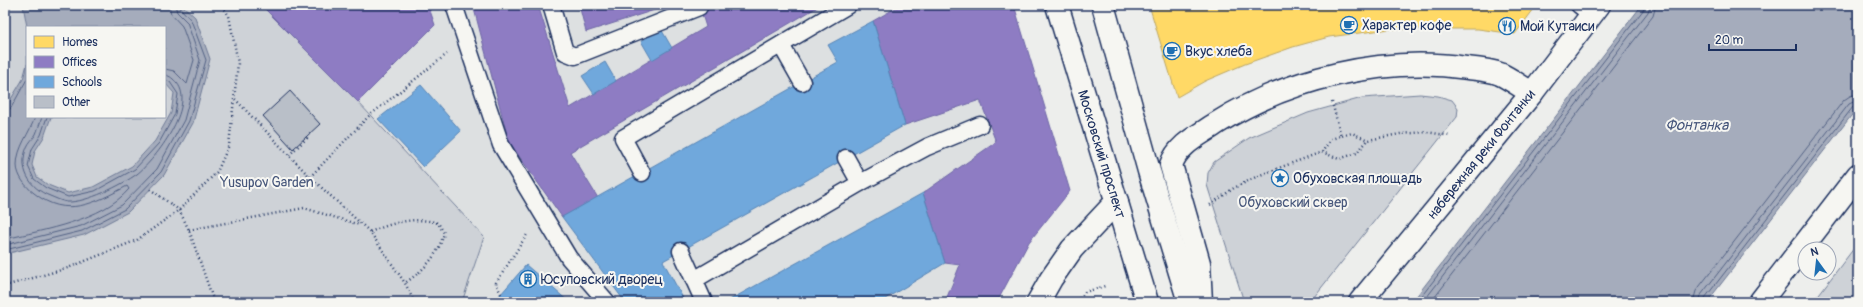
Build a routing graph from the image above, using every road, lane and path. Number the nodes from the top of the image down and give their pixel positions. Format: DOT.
graph roads {
  1 [pos="222,5"];
  2 [pos="454,5"];
  3 [pos="551,5"];
  4 [pos="848,5"];
  5 [pos="1057,5"];
  6 [pos="1103,5"];
  7 [pos="699,7"];
  8 [pos="1590,8"];
  9 [pos="466,39"];
  10 [pos="781,45"];
  11 [pos="802,82"];
  12 [pos="1532,93"];
  13 [pos="1330,98"];
  14 [pos="235,99"];
  15 [pos="980,125"];
  16 [pos="306,136"];
  17 [pos="1341,136"];
  18 [pos="1451,136"];
  19 [pos="1368,140"];
  20 [pos="1322,152"];
  21 [pos="289,155"];
  22 [pos="846,158"];
  23 [pos="642,173"];
  24 [pos="1858,175"];
  25 [pos="310,177"];
  26 [pos="860,183"];
  27 [pos="150,189"];
  28 [pos="1117,201"];
  29 [pos="1206,209"];
  30 [pos="179,210"];
  31 [pos="541,213"];
  32 [pos="362,225"];
  33 [pos="188,230"];
  34 [pos="370,232"];
  35 [pos="680,251"];
  36 [pos="694,280"];
  37 [pos="405,282"];
  38 [pos="5,286"];
  39 [pos="1105,286"];
  40 [pos="501,294"];
  41 [pos="214,302"];
  42 [pos="414,302"];
  43 [pos="607,302"];
  44 [pos="704,302"];
  45 [pos="1038,302"];
  46 [pos="1077,302"];
  47 [pos="1148,302"];
  48 [pos="1189,302"];
  49 [pos="1201,302"];
  50 [pos="1360,302"];
  51 [pos="1760,302"];
  1 -- 14 [label="path"];
  2 -- 9 [label="lane"];
  3 -- 7 [label="lane"];
  4 -- 10 [label="lane"];
  5 -- 28 [label="main road, Московский проспект"];
  6 -- 48 [label="main road"];
  8 -- 12 [label="main road, набережная реки Фонтанки"];
  9 -- 25 [label="path"];
  9 -- 31 [label="lane"];
  10 -- 11 [label="lane"];
  10 -- 23 [label="lane"];
  12 -- 49 [label="main road"];
  12 -- 50 [label="main road, набережная реки Фонтанки"];
  13 -- 17 [label="path"];
  14 -- 21 [label="path"];
  14 -- 30 [label="path"];
  15 -- 26 [label="lane"];
  16 -- 21 [label="path"];
  17 -- 19 [label="path"];
  17 -- 20 [label="path"];
  18 -- 19 [label="path"];
  19 -- 20 [label="path"];
  20 -- 29 [label="path"];
  21 -- 25 [label="path"];
  22 -- 26 [label="lane"];
  24 -- 51 [label="main road"];
  25 -- 32 [label="path"];
  26 -- 36 [label="lane"];
  27 -- 30 [label="path"];
  28 -- 45 [label="main road"];
  28 -- 47 [label="main road, Московский проспект"];
  30 -- 33 [label="path"];
  30 -- 38 [label="path"];
  31 -- 40 [label="path"];
  31 -- 43 [label="lane"];
  32 -- 33 [label="path"];
  32 -- 34 [label="path"];
  33 -- 41 [label="path"];
  34 -- 37 [label="path"];
  34 -- 37 [label="path"];
  35 -- 36 [label="lane"];
  36 -- 44 [label="lane"];
  37 -- 42 [label="path"];
  39 -- 46 [label="path"];
}
